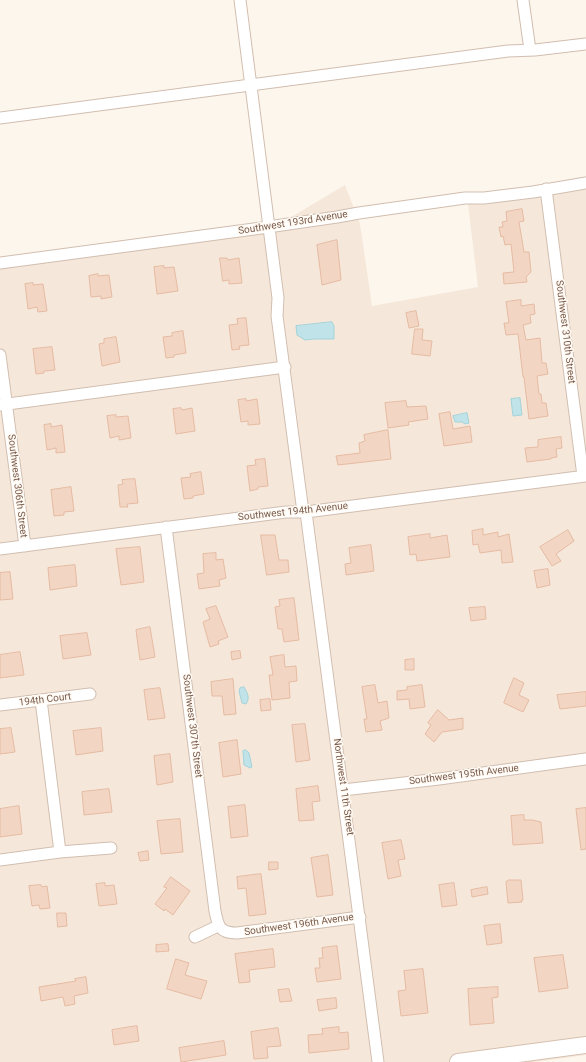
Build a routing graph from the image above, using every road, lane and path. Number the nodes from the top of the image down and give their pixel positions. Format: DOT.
graph roads {
  1 [pos="240,0"];
  2 [pos="523,0"];
  3 [pos="586,44"];
  4 [pos="530,50"];
  5 [pos="251,86"];
  6 [pos="0,118"];
  7 [pos="586,183"];
  8 [pos="546,189"];
  9 [pos="269,227"];
  10 [pos="0,263"];
  11 [pos="0,355"];
  12 [pos="285,367"];
  13 [pos="3,405"];
  14 [pos="585,476"];
  15 [pos="304,512"];
  16 [pos="166,527"];
  17 [pos="25,546"];
  18 [pos="0,549"];
  19 [pos="90,694"];
  20 [pos="41,700"];
  21 [pos="0,705"];
  22 [pos="586,759"];
  23 [pos="343,790"];
  24 [pos="111,848"];
  25 [pos="60,852"];
  26 [pos="0,860"];
  27 [pos="360,917"];
  28 [pos="218,926"];
  29 [pos="195,937"];
  30 [pos="586,1045"];
  31 [pos="378,1062"];
  32 [pos="458,1062"];
  1 -- 5 [label="street, Northwest 11th Street"];
  2 -- 4 [label="street"];
  3 -- 4 [label="street"];
  4 -- 5 [label="street"];
  5 -- 6 [label="street"];
  5 -- 9 [label="street, Northwest 11th Street"];
  7 -- 8 [label="street, Southwest 193rd Avenue"];
  8 -- 9 [label="street, Southwest 193rd Avenue"];
  8 -- 14 [label="street, Southwest 310th Street"];
  9 -- 10 [label="street, Southwest 193rd Avenue"];
  9 -- 12 [label="street, Northwest 11th Street"];
  11 -- 13 [label="street, Southwest 306th Street"];
  12 -- 13 [label="street"];
  12 -- 15 [label="street, Northwest 11th Street"];
  13 -- 17 [label="street, Southwest 306th Street"];
  14 -- 15 [label="street, Southwest 194th Avenue"];
  15 -- 16 [label="street, Southwest 194th Avenue"];
  15 -- 23 [label="street, Northwest 11th Street"];
  16 -- 17 [label="street, Southwest 194th Avenue"];
  16 -- 28 [label="street, Southwest 307th Street"];
  17 -- 18 [label="street, Southwest 194th Avenue"];
  19 -- 20 [label="street, 194th Court"];
  20 -- 21 [label="street, 194th Court"];
  20 -- 25 [label="street"];
  22 -- 23 [label="street, Southwest 195th Avenue"];
  23 -- 27 [label="street, Northwest 11th Street"];
  24 -- 25 [label="street"];
  25 -- 26 [label="street"];
  27 -- 28 [label="street, Southwest 196th Avenue"];
  27 -- 31 [label="street, Northwest 11th Street"];
  28 -- 29 [label="street"];
  30 -- 32 [label="street"];
}
